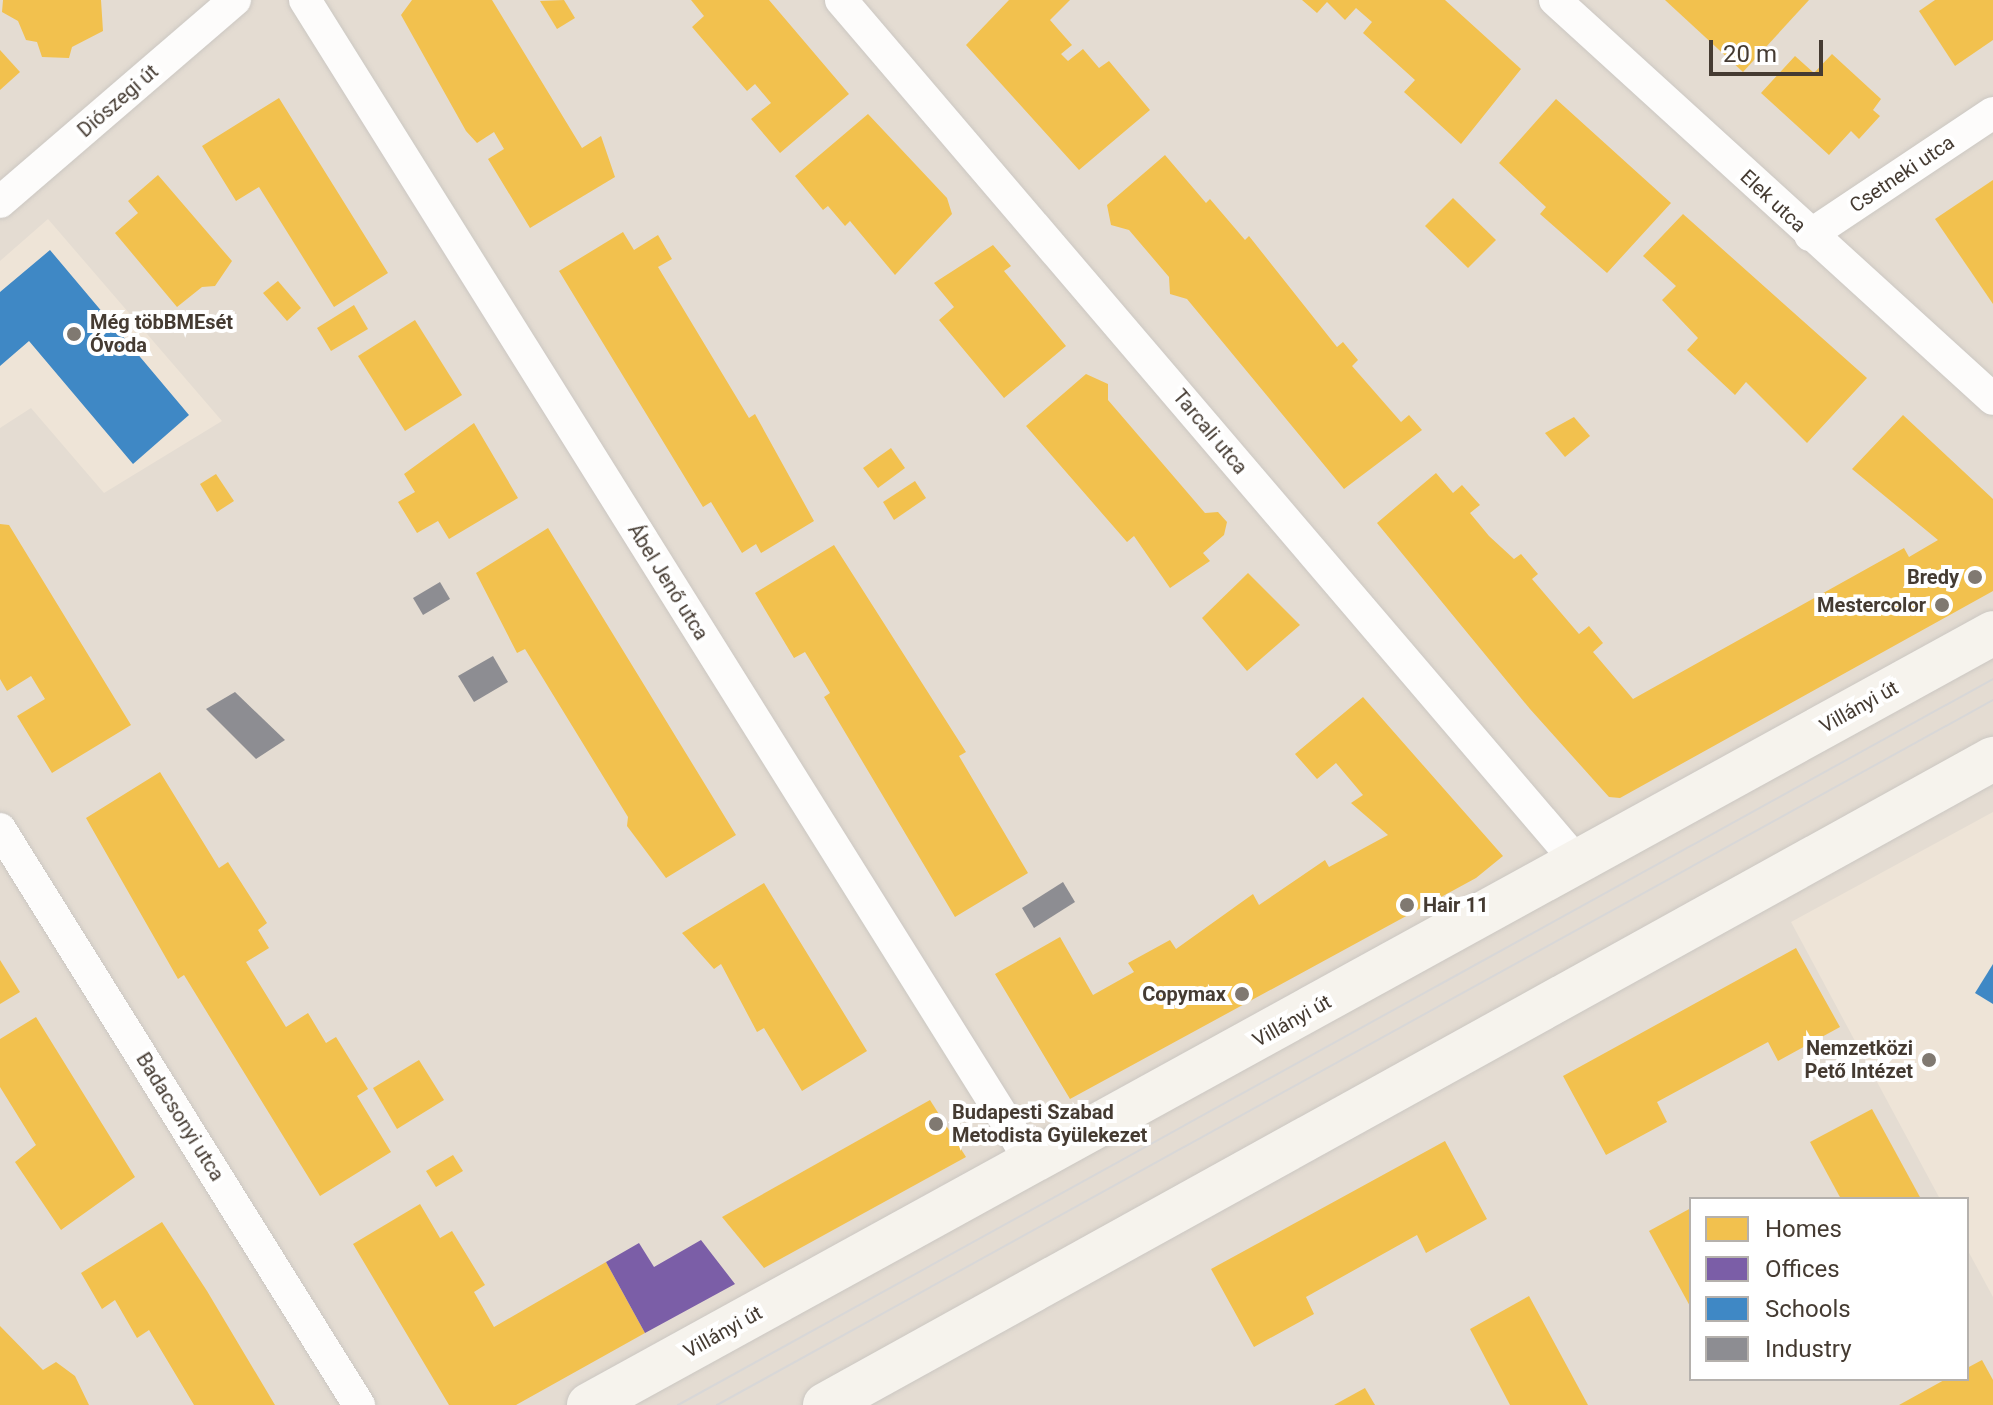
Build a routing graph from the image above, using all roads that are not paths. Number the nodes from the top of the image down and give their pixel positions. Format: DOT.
graph roads {
  1 [pos="235,0"];
  2 [pos="305,0"];
  3 [pos="841,0"];
  4 [pos="1555,0"];
  5 [pos="1993,113"];
  6 [pos="0,202"];
  7 [pos="1810,235"];
  8 [pos="1993,399"];
  9 [pos="1993,633"];
  10 [pos="1993,759"];
  11 [pos="0,829"];
  12 [pos="1579,864"];
  13 [pos="1032,1163"];
  14 [pos="359,1405"];
  15 [pos="589,1405"];
  16 [pos="825,1405"];
  1 -- 6 [label="street, Diószegi út"];
  2 -- 13 [label="street, Ábel Jenő utca"];
  3 -- 12 [label="street, Tarcali utca"];
  4 -- 7 [label="street, Elek utca"];
  5 -- 7 [label="street, Csetneki utca"];
  7 -- 8 [label="street, Elek utca"];
  9 -- 12 [label="street, Villányi út"];
  10 -- 16 [label="street"];
  11 -- 14 [label="street, Badacsonyi utca"];
  12 -- 13 [label="street, Villányi út"];
  13 -- 15 [label="street, Villányi út"];
}
